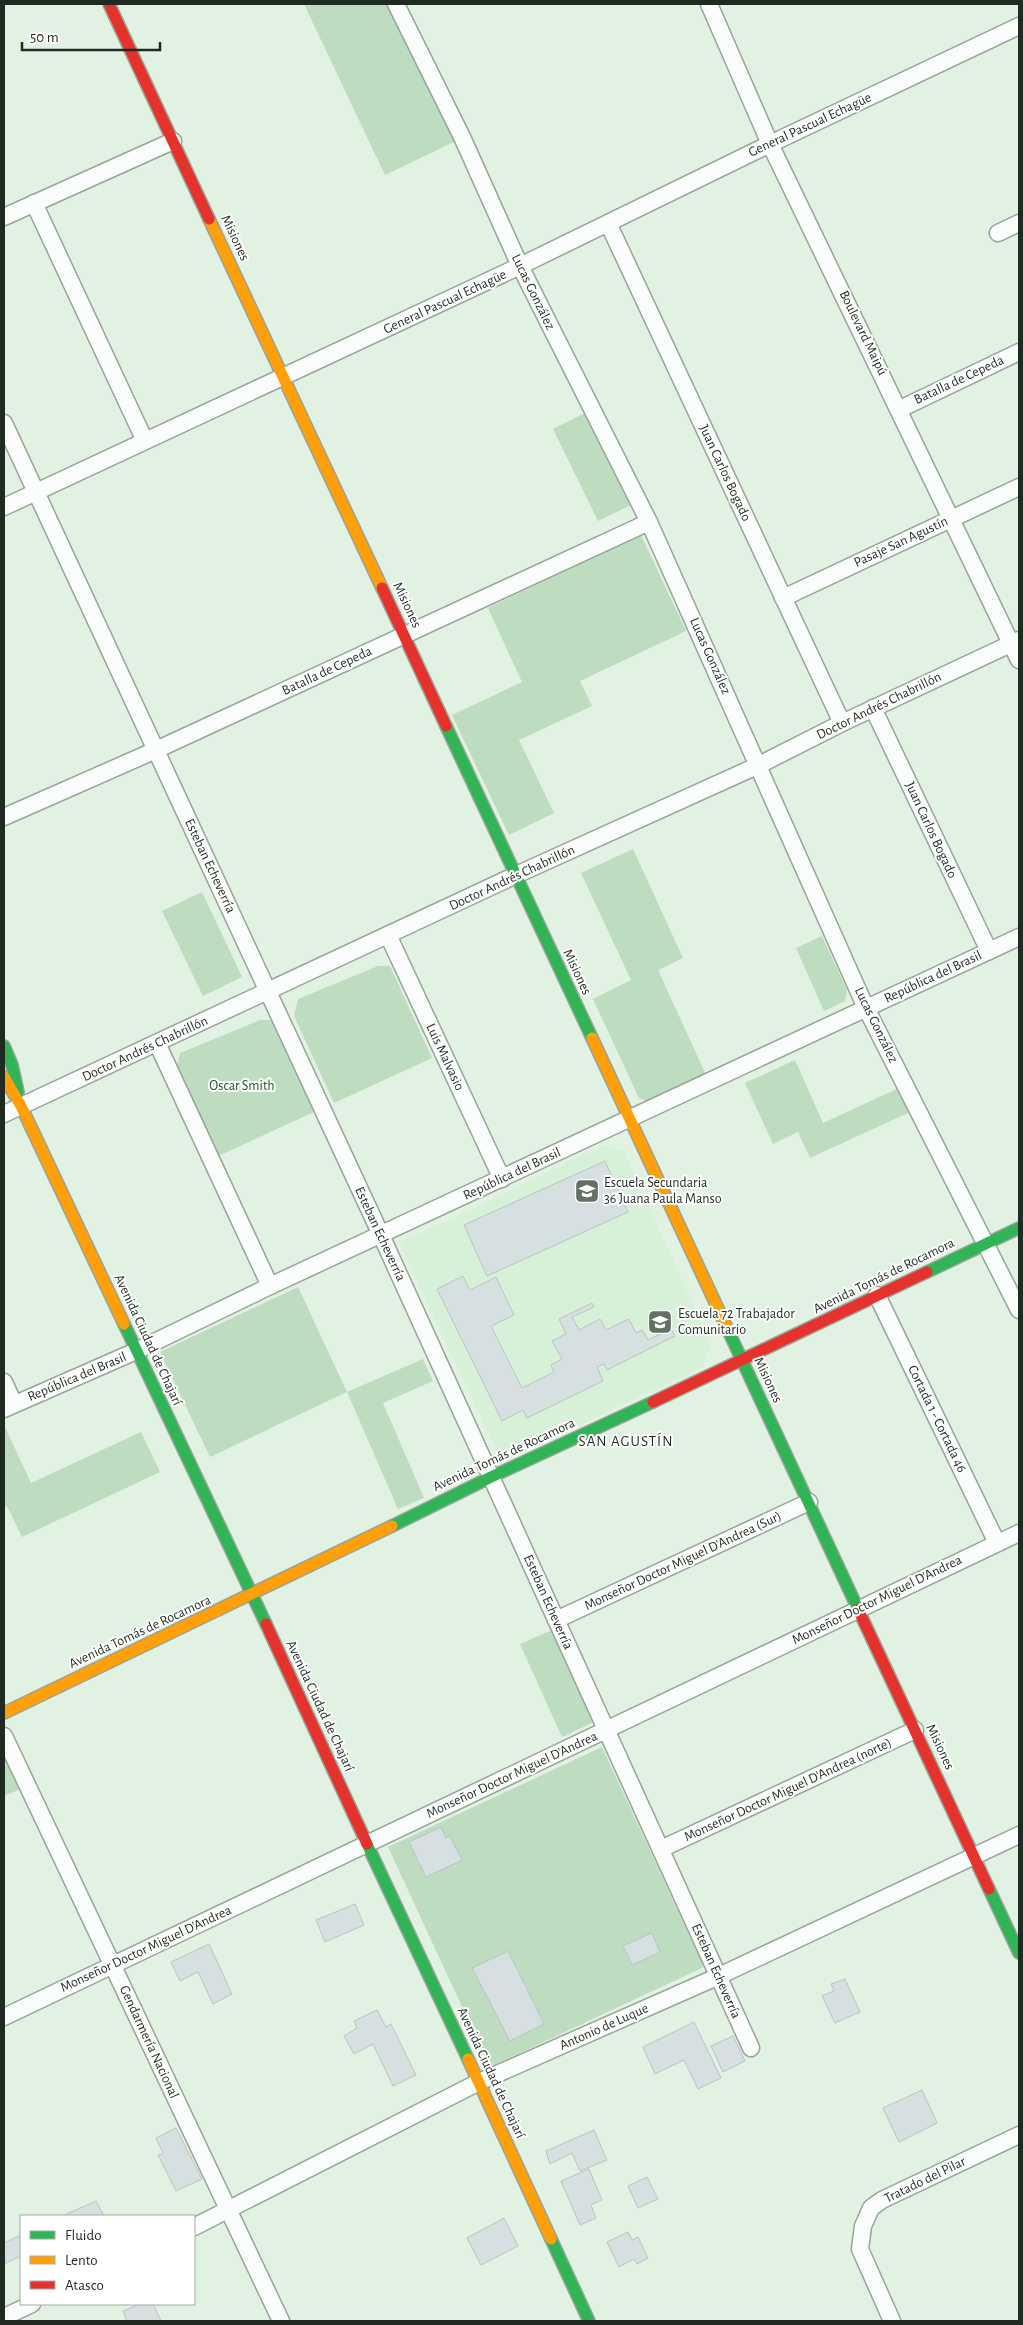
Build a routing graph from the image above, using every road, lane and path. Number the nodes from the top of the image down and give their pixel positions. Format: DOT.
graph roads {
  1 [pos="109,4"];
  2 [pos="396,4"];
  3 [pos="710,4"];
  4 [pos="1019,26"];
  5 [pos="173,141"];
  6 [pos="770,144"];
  7 [pos="34,203"];
  8 [pos="4,217"];
  9 [pos="608,223"];
  10 [pos="1019,223"];
  11 [pos="998,233"];
  12 [pos="520,266"];
  13 [pos="1019,352"];
  14 [pos="284,377"];
  15 [pos="900,408"];
  16 [pos="4,423"];
  17 [pos="145,441"];
  18 [pos="1019,487"];
  19 [pos="35,492"];
  20 [pos="4,507"];
  21 [pos="951,518"];
  22 [pos="650,522"];
  23 [pos="783,598"];
  24 [pos="405,635"];
  25 [pos="1015,642"];
  26 [pos="1019,660"];
  27 [pos="873,708"];
  28 [pos="842,723"];
  29 [pos="156,750"];
  30 [pos="759,765"];
  31 [pos="4,817"];
  32 [pos="516,876"];
  33 [pos="388,935"];
  34 [pos="1019,937"];
  35 [pos="989,951"];
  36 [pos="268,991"];
  37 [pos="866,1008"];
  38 [pos="157,1043"];
  39 [pos="4,1046"];
  40 [pos="4,1077"];
  41 [pos="21,1106"];
  42 [pos="4,1114"];
  43 [pos="629,1120"];
  44 [pos="502,1179"];
  45 [pos="1019,1228"];
  46 [pos="381,1235"];
  47 [pos="985,1244"];
  48 [pos="270,1286"];
  49 [pos="877,1295"];
  50 [pos="1019,1310"];
  51 [pos="136,1351"];
  52 [pos="743,1360"];
  53 [pos="4,1382"];
  54 [pos="9,1406"];
  55 [pos="491,1477"];
  56 [pos="809,1502"];
  57 [pos="1019,1533"];
  58 [pos="997,1543"];
  59 [pos="252,1595"];
  60 [pos="859,1608"];
  61 [pos="556,1620"];
  62 [pos="4,1713"];
  63 [pos="915,1730"];
  64 [pos="606,1731"];
  65 [pos="4,1736"];
  66 [pos="1019,1836"];
  67 [pos="367,1844"];
  68 [pos="661,1849"];
  69 [pos="974,1856"];
  70 [pos="1019,1953"];
  71 [pos="112,1964"];
  72 [pos="719,1976"];
  73 [pos="4,2017"];
  74 [pos="751,2048"];
  75 [pos="479,2082"];
  76 [pos="1019,2135"];
  77 [pos="229,2210"];
  78 [pos="195,2227"];
  79 [pos="30,2305"];
  80 [pos="4,2317"];
  81 [pos="281,2321"];
  82 [pos="589,2321"];
  83 [pos="892,2321"];
  1 -- 5 [label="street, Misiones"];
  2 -- 12 [label="street, Lucas González"];
  3 -- 6 [label="street, Boulevard Maipú"];
  4 -- 6 [label="street, General Pascual Echagüe"];
  5 -- 7 [label="street"];
  5 -- 14 [label="street, Misiones"];
  6 -- 9 [label="street, General Pascual Echagüe"];
  6 -- 15 [label="street, Boulevard Maipú"];
  7 -- 8 [label="street"];
  7 -- 17 [label="street"];
  9 -- 12 [label="street, General Pascual Echagüe"];
  9 -- 23 [label="street, Juan Carlos Bogado"];
  10 -- 11 [label="street"];
  12 -- 14 [label="street, General Pascual Echagüe"];
  12 -- 22 [label="street, Lucas González"];
  13 -- 15 [label="street, Batalla de Cepeda"];
  14 -- 17 [label="street, General Pascual Echagüe"];
  14 -- 24 [label="street, Misiones"];
  15 -- 21 [label="street, Boulevard Maipú"];
  16 -- 19 [label="street, Esteban Echeverría"];
  17 -- 19 [label="street, General Pascual Echagüe"];
  18 -- 21 [label="street, Pasaje San Agustín"];
  19 -- 20 [label="street, General Pascual Echagüe"];
  19 -- 29 [label="street, Esteban Echeverría"];
  21 -- 23 [label="street, Pasaje San Agustín"];
  21 -- 25 [label="street, Boulevard Maipú"];
  22 -- 24 [label="street, Batalla de Cepeda"];
  22 -- 30 [label="street, Lucas González"];
  23 -- 28 [label="street, Juan Carlos Bogado"];
  24 -- 29 [label="street, Batalla de Cepeda"];
  24 -- 32 [label="street, Misiones"];
  25 -- 26 [label="street, Boulevard Maipú"];
  25 -- 27 [label="street, Doctor Andrés Chabrillón"];
  27 -- 28 [label="street, Doctor Andrés Chabrillón"];
  27 -- 35 [label="street, Juan Carlos Bogado"];
  28 -- 30 [label="street, Doctor Andrés Chabrillón"];
  29 -- 31 [label="street, Batalla de Cepeda"];
  29 -- 36 [label="street, Esteban Echeverría"];
  30 -- 32 [label="street, Doctor Andrés Chabrillón"];
  30 -- 37 [label="street, Lucas González"];
  32 -- 33 [label="street, Doctor Andrés Chabrillón"];
  32 -- 43 [label="street, Misiones"];
  33 -- 36 [label="street, Doctor Andrés Chabrillón"];
  33 -- 44 [label="street, Luis Malvasio"];
  34 -- 35 [label="street, República del Brasil"];
  35 -- 37 [label="street, República del Brasil"];
  36 -- 38 [label="street, Doctor Andrés Chabrillón"];
  36 -- 46 [label="street, Esteban Echeverría"];
  37 -- 43 [label="street, República del Brasil"];
  37 -- 47 [label="street, Lucas González"];
  38 -- 41 [label="street, Doctor Andrés Chabrillón"];
  38 -- 48 [label="street"];
  39 -- 41 [label="street, Avenida Ciudad de Chajarí"];
  40 -- 41 [label="street, Avenida Ciudad de Chajarí"];
  41 -- 42 [label="street, Doctor Andrés Chabrillón"];
  41 -- 51 [label="street, Avenida Ciudad de Chajarí"];
  43 -- 44 [label="street, República del Brasil"];
  43 -- 52 [label="street, Misiones"];
  44 -- 46 [label="street, República del Brasil"];
  45 -- 47 [label="street, Avenida Tomás de Rocamora"];
  46 -- 48 [label="street, República del Brasil"];
  46 -- 55 [label="street, Esteban Echeverría"];
  47 -- 49 [label="street, Avenida Tomás de Rocamora"];
  47 -- 50 [label="street, Lucas González"];
  48 -- 51 [label="street, República del Brasil"];
  49 -- 52 [label="street, Avenida Tomás de Rocamora"];
  49 -- 58 [label="street, Cortada 1 - Cortada 46"];
  51 -- 54 [label="street, República del Brasil"];
  51 -- 59 [label="street, Avenida Ciudad de Chajarí"];
  52 -- 55 [label="street, Avenida Tomás de Rocamora"];
  52 -- 56 [label="street, Misiones"];
  53 -- 54 [label="street"];
  55 -- 59 [label="street, Avenida Tomás de Rocamora"];
  55 -- 61 [label="street, Esteban Echeverría"];
  56 -- 60 [label="street, Misiones"];
  56 -- 61 [label="street, Monseñor Doctor Miguel D'Andrea (Sur)"];
  57 -- 58 [label="street, Monseñor Doctor Miguel D'Andrea"];
  58 -- 60 [label="street, Monseñor Doctor Miguel D'Andrea"];
  59 -- 62 [label="street, Avenida Tomás de Rocamora"];
  59 -- 67 [label="street, Avenida Ciudad de Chajarí"];
  60 -- 63 [label="street, Misiones"];
  60 -- 64 [label="street, Monseñor Doctor Miguel D'Andrea"];
  61 -- 64 [label="street, Esteban Echeverría"];
  63 -- 68 [label="street, Monseñor Doctor Miguel D'Andrea (norte)"];
  63 -- 69 [label="street, Misiones"];
  64 -- 67 [label="street, Monseñor Doctor Miguel D'Andrea"];
  64 -- 68 [label="street, Esteban Echeverría"];
  65 -- 71 [label="street, Gendarmería Nacional"];
  66 -- 69 [label="street, Antonio de Luque"];
  67 -- 71 [label="street, Monseñor Doctor Miguel D'Andrea"];
  67 -- 75 [label="street, Avenida Ciudad de Chajarí"];
  68 -- 72 [label="street, Esteban Echeverría"];
  69 -- 70 [label="street, Misiones"];
  69 -- 72 [label="street, Antonio de Luque"];
  71 -- 73 [label="street, Monseñor Doctor Miguel D'Andrea"];
  71 -- 77 [label="street, Gendarmería Nacional"];
  72 -- 74 [label="street, Esteban Echeverría"];
  72 -- 75 [label="street, Antonio de Luque"];
  75 -- 77 [label="street, Antonio de Luque"];
  75 -- 82 [label="street, Avenida Ciudad de Chajarí"];
  76 -- 83 [label="street, Tratado del Pilar"];
  77 -- 78 [label="street, Antonio de Luque"];
  77 -- 81 [label="street, Gendarmería Nacional"];
  79 -- 80 [label="street"];
}
